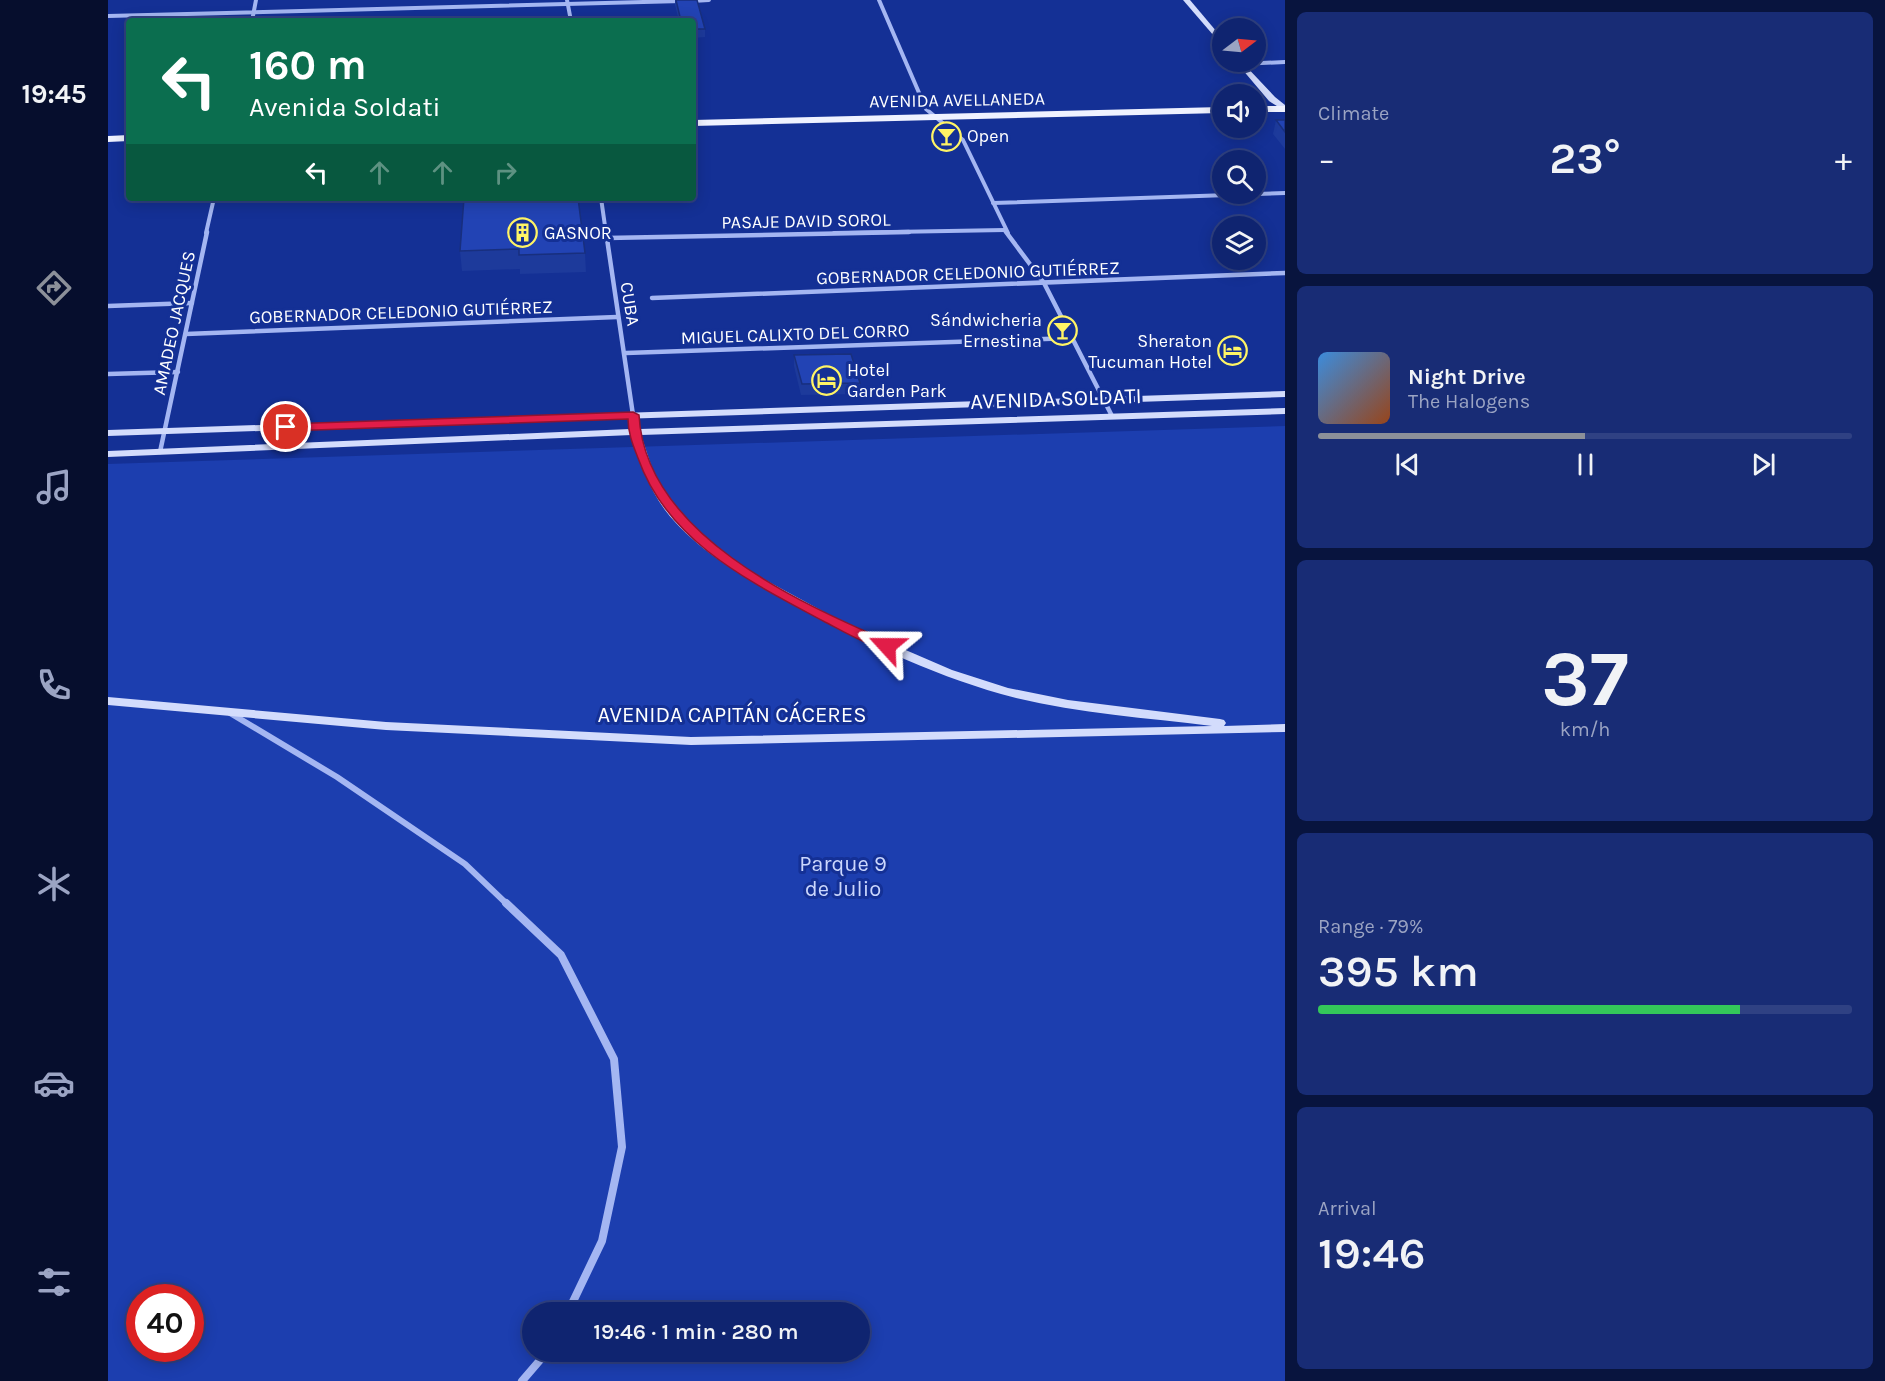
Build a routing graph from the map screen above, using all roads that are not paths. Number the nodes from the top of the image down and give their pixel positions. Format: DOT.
graph roads {
  1 [pos="256,0"];
  2 [pos="709,0"];
  3 [pos="879,0"];
  4 [pos="1186,0"];
  5 [pos="568,2"];
  6 [pos="254,12"];
  7 [pos="108,16"];
  8 [pos="253,18"];
  9 [pos="571,18"];
  10 [pos="1212,30"];
  11 [pos="1266,63"];
  12 [pos="1285,63"];
  13 [pos="1248,72"];
  14 [pos="1212,110"];
  15 [pos="1266,110"];
  16 [pos="1285,111"];
  17 [pos="1266,116"];
  18 [pos="935,117"];
  19 [pos="1212,120"];
  20 [pos="696,123"];
  21 [pos="948,126"];
  22 [pos="696,132"];
  23 [pos="126,138"];
  24 [pos="108,139"];
  25 [pos="108,147"];
  26 [pos="126,147"];
  27 [pos="1285,193"];
  28 [pos="213,201"];
  29 [pos="601,201"];
  30 [pos="993,203"];
  31 [pos="1005,230"];
  32 [pos="607,238"];
  33 [pos="1285,273"];
  34 [pos="1044,283"];
  35 [pos="652,298"];
  36 [pos="192,303"];
  37 [pos="108,306"];
  38 [pos="617,318"];
  39 [pos="186,334"];
  40 [pos="1073,338"];
  41 [pos="626,353"];
  42 [pos="178,372"];
  43 [pos="108,374"];
  44 [pos="1285,394"];
  45 [pos="1103,399"];
  46 [pos="1285,411"];
  47 [pos="633,415"];
  48 [pos="1112,416"];
  49 [pos="165,432"];
  50 [pos="634,432"];
  51 [pos="108,433"];
  52 [pos="160,452"];
  53 [pos="108,454"];
  54 [pos="108,701"];
  55 [pos="227,711"];
  56 [pos="1263,728"];
  57 [pos="1285,728"];
  58 [pos="573,1302"];
  59 [pos="538,1362"];
  60 [pos="522,1381"];
  1 -- 6 [label="street"];
  2 -- 5 [label="street"];
  3 -- 18 [label="street"];
  4 -- 10 [label="main road"];
  5 -- 6 [label="street"];
  5 -- 9 [label="street"];
  6 -- 7 [label="street"];
  6 -- 8 [label="street"];
  11 -- 12 [label="street"];
  13 -- 16 [label="main road"];
  14 -- 18 [label="main road, AVENIDA AVELLANEDA"];
  15 -- 16 [label="main road"];
  16 -- 17 [label="main road"];
  18 -- 20 [label="main road, AVENIDA AVELLANEDA"];
  18 -- 21 [label="street"];
  19 -- 21 [label="main road, AVENIDA AVELLANEDA"];
  21 -- 22 [label="main road, AVENIDA AVELLANEDA"];
  21 -- 30 [label="street"];
  23 -- 24 [label="main road"];
  25 -- 26 [label="main road"];
  27 -- 30 [label="street"];
  28 -- 36 [label="street, AMADEO JACQUES"];
  29 -- 32 [label="street, CUBA"];
  30 -- 31 [label="street"];
  31 -- 32 [label="street, PASAJE DAVID SOROL"];
  31 -- 34 [label="street"];
  32 -- 38 [label="street, CUBA"];
  33 -- 34 [label="street, GOBERNADOR CELEDONIO GUTIÉRREZ"];
  34 -- 35 [label="street, GOBERNADOR CELEDONIO GUTIÉRREZ"];
  34 -- 40 [label="street"];
  36 -- 37 [label="street"];
  36 -- 39 [label="street, AMADEO JACQUES"];
  38 -- 39 [label="street, GOBERNADOR CELEDONIO GUTIÉRREZ"];
  38 -- 41 [label="street, CUBA"];
  39 -- 42 [label="street, AMADEO JACQUES"];
  40 -- 41 [label="street, MIGUEL CALIXTO DEL CORRO"];
  40 -- 45 [label="street"];
  41 -- 47 [label="street, CUBA"];
  42 -- 43 [label="street"];
  42 -- 49 [label="street, AMADEO JACQUES"];
  44 -- 45 [label="main road, AVENIDA SOLDATI"];
  45 -- 47 [label="main road, AVENIDA SOLDATI"];
  45 -- 48 [label="street"];
  46 -- 48 [label="main road, AVENIDA SOLDATI"];
  47 -- 49 [label="main road, AVENIDA SOLDATI"];
  47 -- 50 [label="main road"];
  48 -- 50 [label="main road, AVENIDA SOLDATI"];
  49 -- 51 [label="main road, AVENIDA SOLDATI"];
  49 -- 52 [label="street, AMADEO JACQUES"];
  50 -- 52 [label="main road, AVENIDA SOLDATI"];
  50 -- 56 [label="main road"];
  52 -- 53 [label="main road, AVENIDA SOLDATI"];
  54 -- 55 [label="main road, AVENIDA CAPITÁN CÁCERES"];
  55 -- 56 [label="main road, AVENIDA CAPITÁN CÁCERES"];
  55 -- 58 [label="street"];
  56 -- 57 [label="main road, AVENIDA CAPITÁN CÁCERES"];
  59 -- 60 [label="street"];
}
